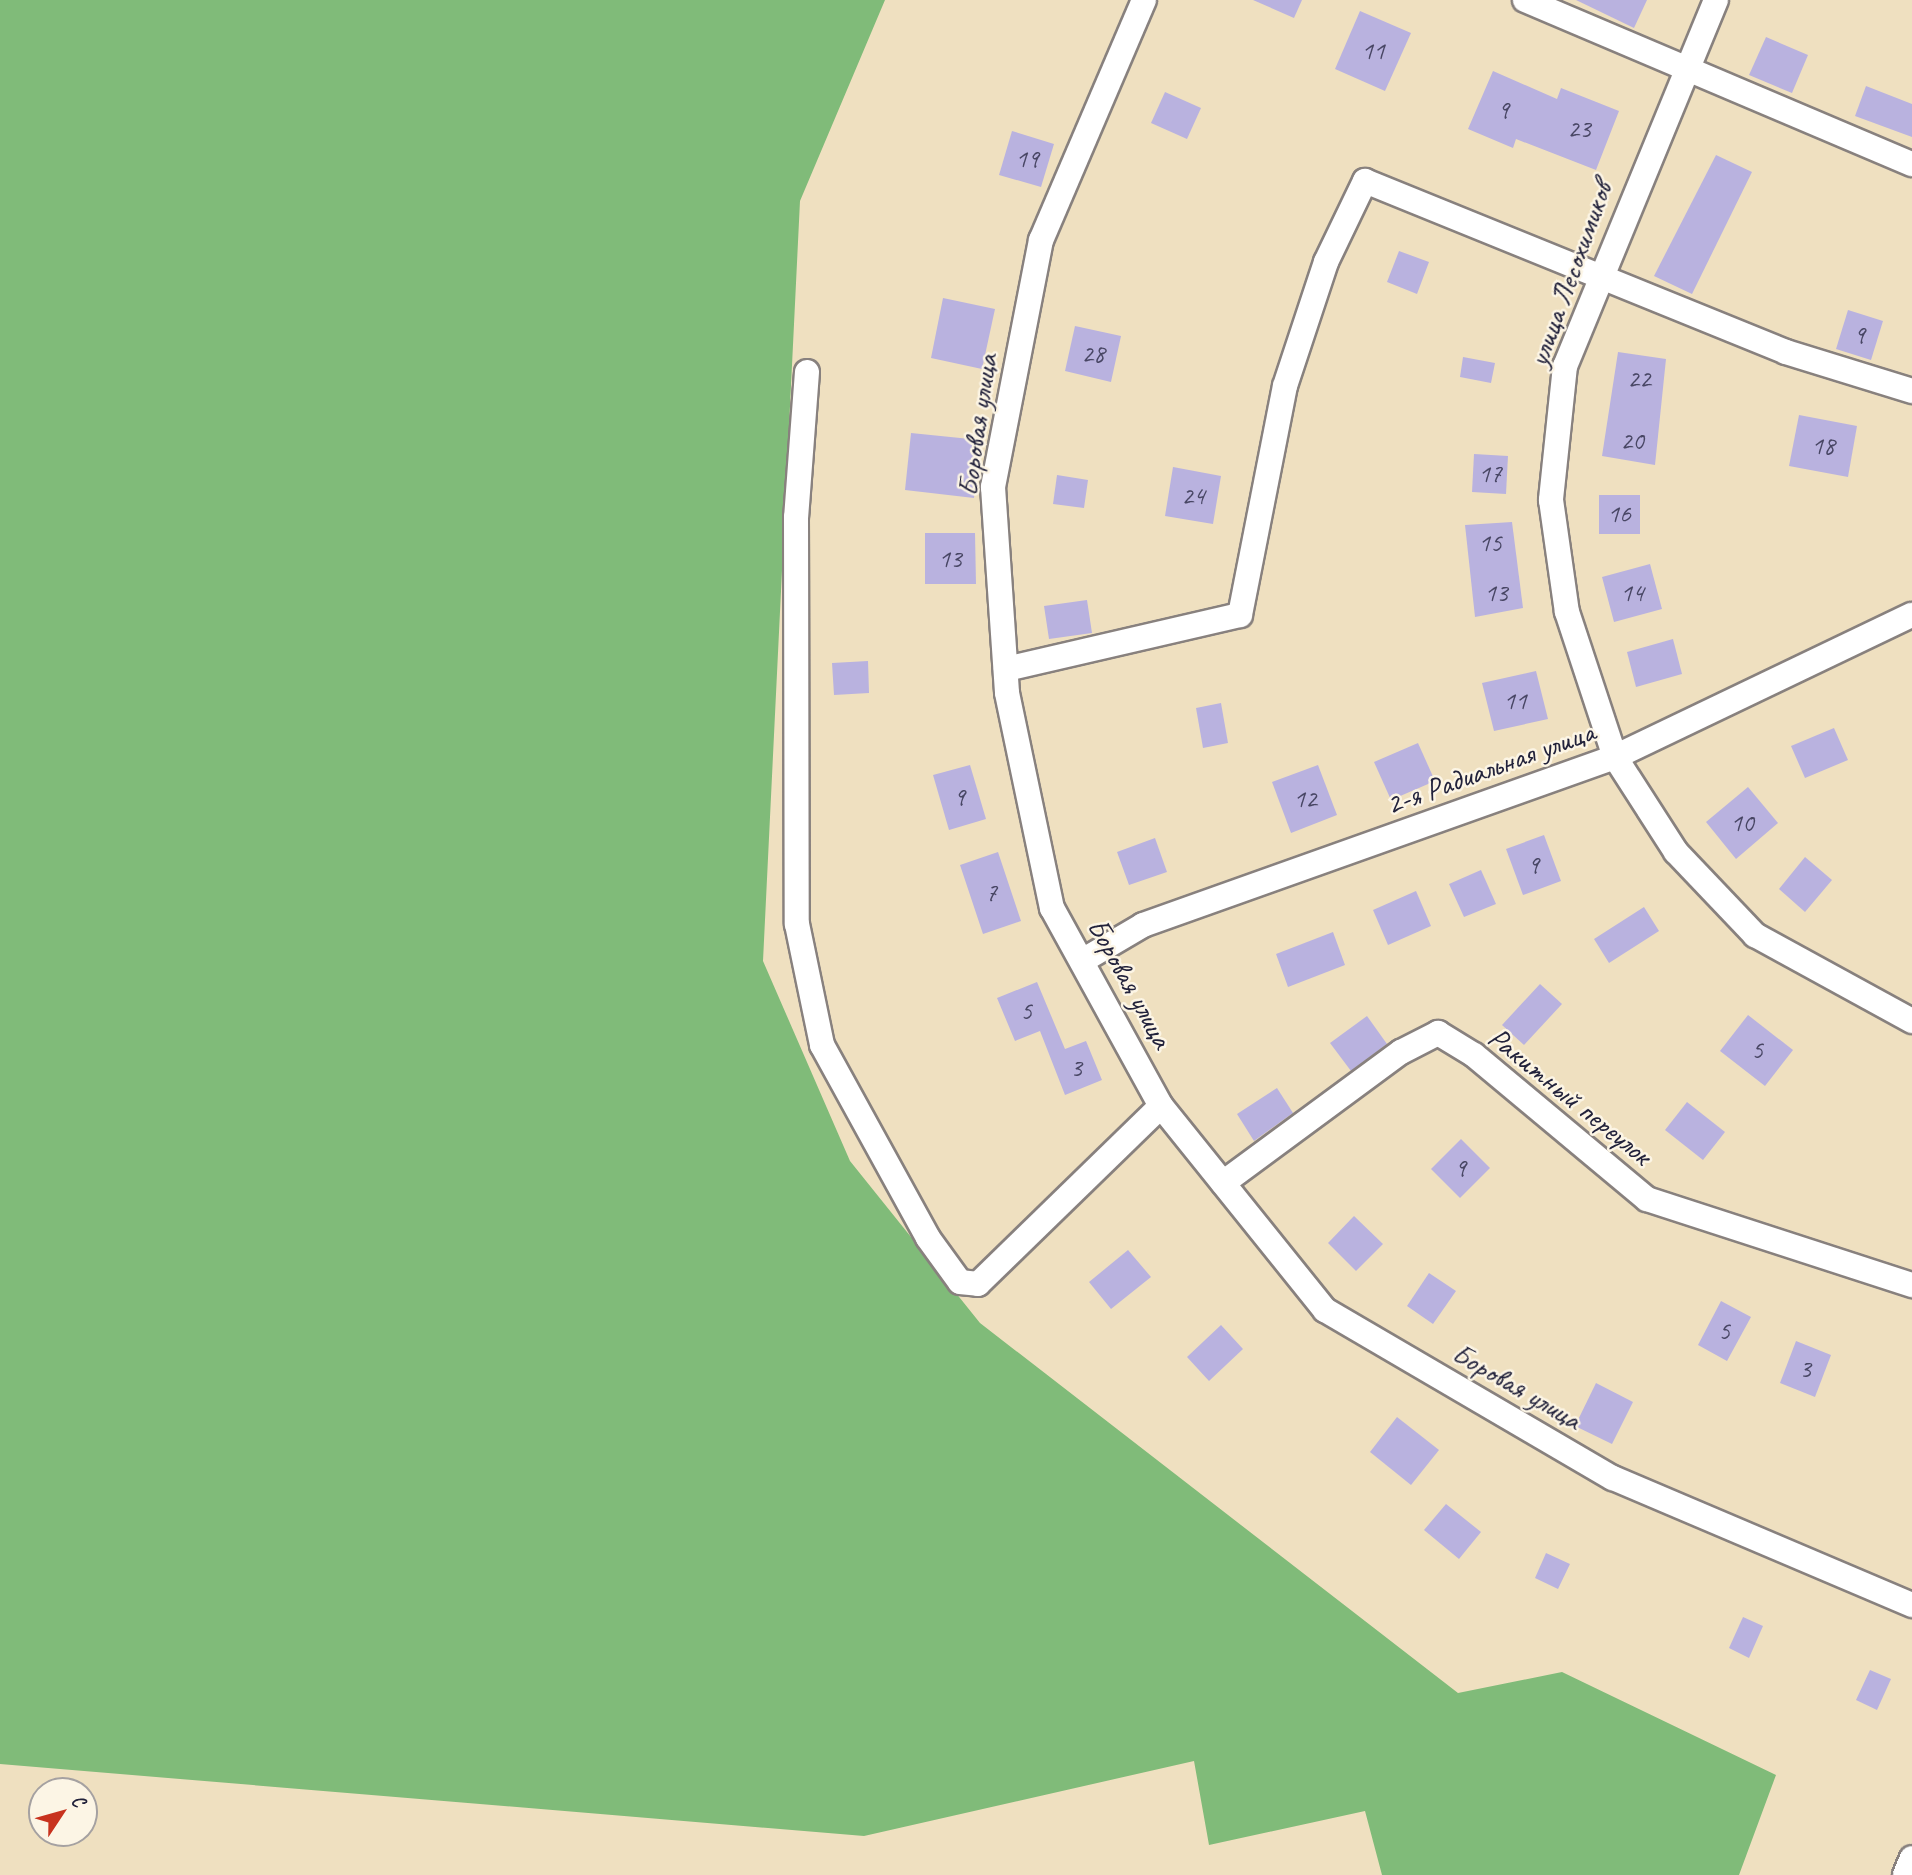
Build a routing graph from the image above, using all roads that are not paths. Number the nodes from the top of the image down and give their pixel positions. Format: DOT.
graph roads {
  1 [pos="1144,0"];
  2 [pos="1525,0"];
  3 [pos="1716,0"];
  4 [pos="1686,69"];
  5 [pos="1912,164"];
  6 [pos="1599,278"];
  7 [pos="807,372"];
  8 [pos="1912,391"];
  9 [pos="1912,615"];
  10 [pos="1006,669"];
  11 [pos="1615,757"];
  12 [pos="1082,961"];
  13 [pos="1912,1021"];
  14 [pos="1161,1106"];
  15 [pos="1223,1183"];
  16 [pos="1912,1285"];
  17 [pos="1912,1605"];
  18 [pos="1912,1858"];
  19 [pos="1905,1875"];
  1 -- 10 [label="street, Боровая улица"];
  2 -- 4 [label="street"];
  3 -- 4 [label="street, улица Лесохимиков"];
  4 -- 5 [label="street"];
  4 -- 6 [label="street, улица Лесохимиков"];
  6 -- 8 [label="street"];
  6 -- 10 [label="street"];
  6 -- 11 [label="street, улица Лесохимиков"];
  7 -- 14 [label="street"];
  9 -- 11 [label="street, 2-я Радиальная улица"];
  10 -- 12 [label="street, Боровая улица"];
  11 -- 12 [label="street, 2-я Радиальная улица"];
  11 -- 13 [label="street, улица Лесохимиков"];
  12 -- 14 [label="street, Боровая улица"];
  14 -- 15 [label="street, Боровая улица"];
  15 -- 16 [label="street, Ракитный переулок"];
  15 -- 17 [label="street, Боровая улица"];
  18 -- 19 [label="street"];
}
